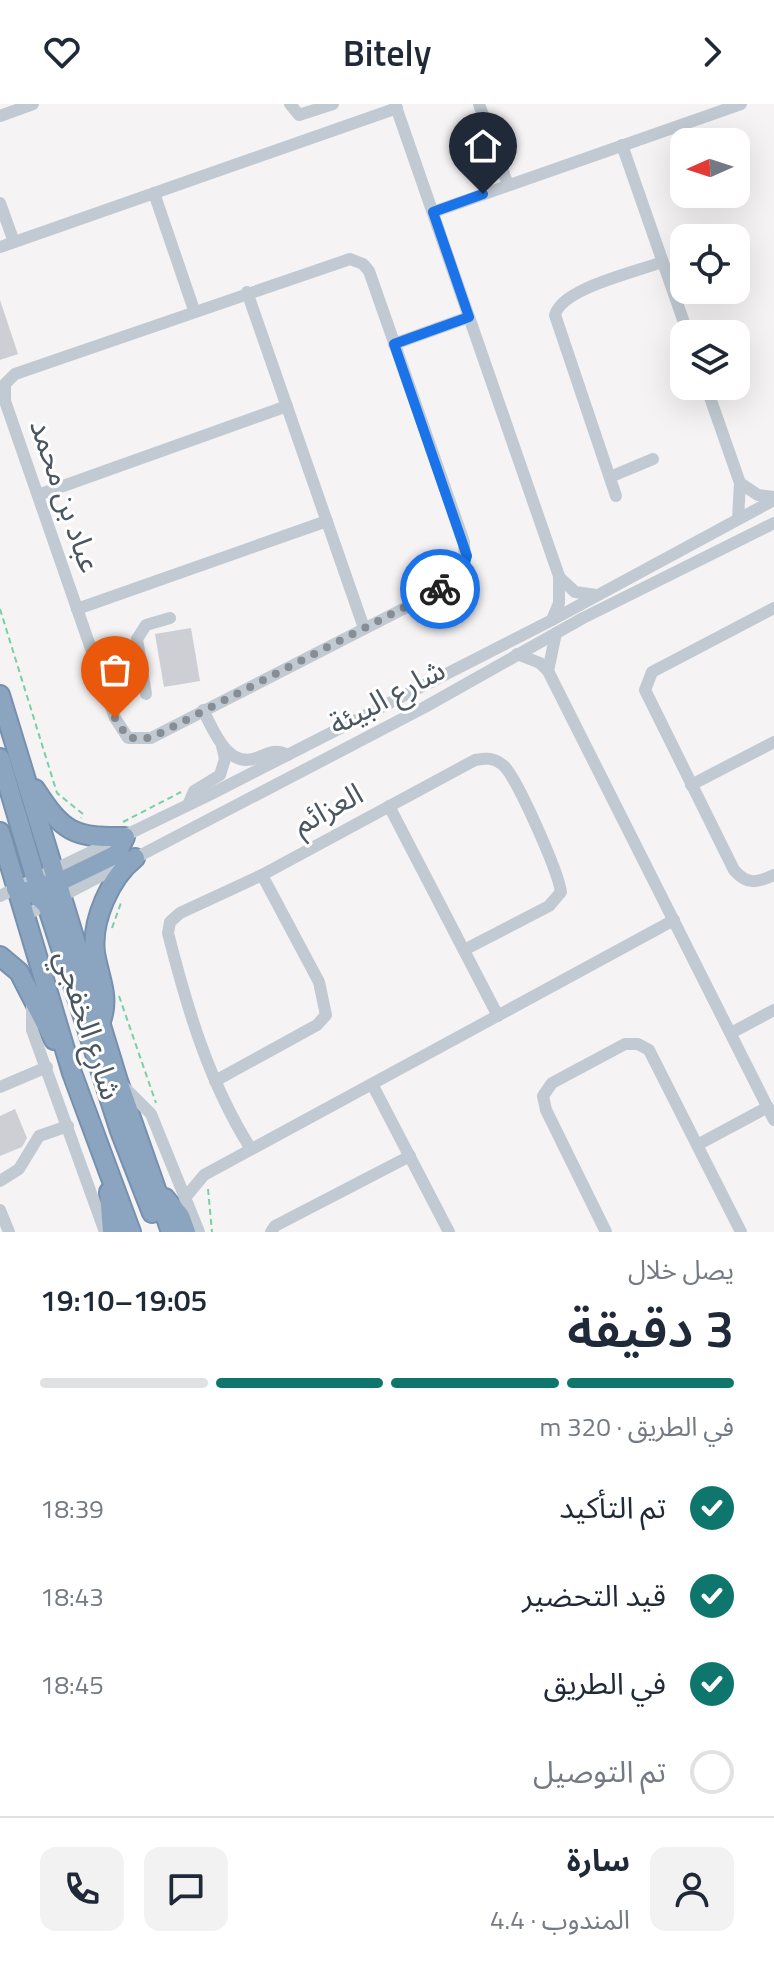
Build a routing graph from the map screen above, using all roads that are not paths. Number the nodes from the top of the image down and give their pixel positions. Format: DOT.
graph roads {
  1 [pos="33,104"];
  2 [pos="290,104"];
  3 [pos="333,104"];
  4 [pos="479,104"];
  5 [pos="741,104"];
  6 [pos="396,106"];
  7 [pos="0,116"];
  8 [pos="622,145"];
  9 [pos="508,185"];
  10 [pos="154,193"];
  11 [pos="0,203"];
  12 [pos="433,212"];
  13 [pos="14,242"];
  14 [pos="0,247"];
  15 [pos="662,262"];
  16 [pos="247,292"];
  17 [pos="194,310"];
  18 [pos="469,317"];
  19 [pos="683,320"];
  20 [pos="394,344"];
  21 [pos="711,400"];
  22 [pos="287,406"];
  23 [pos="653,459"];
  24 [pos="610,477"];
  25 [pos="740,483"];
  26 [pos="38,495"];
  27 [pos="616,496"];
  28 [pos="774,498"];
  29 [pos="738,519"];
  30 [pos="327,521"];
  31 [pos="774,523"];
  32 [pos="559,576"];
  33 [pos="598,595"];
  34 [pos="774,608"];
  35 [pos="77,609"];
  36 [pos="170,618"];
  37 [pos="554,626"];
  38 [pos="364,628"];
  39 [pos="137,648"];
  40 [pos="517,654"];
  41 [pos="97,665"];
  42 [pos="548,671"];
  43 [pos="146,694"];
  44 [pos="0,695"];
  45 [pos="203,710"];
  46 [pos="774,742"];
  47 [pos="222,746"];
  48 [pos="288,755"];
  49 [pos="0,758"];
  50 [pos="24,772"];
  51 [pos="691,785"];
  52 [pos="188,805"];
  53 [pos="389,806"];
  54 [pos="0,832"];
  55 [pos="119,832"];
  56 [pos="135,858"];
  57 [pos="262,875"];
  58 [pos="774,875"];
  59 [pos="48,889"];
  60 [pos="8,893"];
  61 [pos="24,916"];
  62 [pos="674,920"];
  63 [pos="464,950"];
  64 [pos="0,956"];
  65 [pos="32,997"];
  66 [pos="774,1010"];
  67 [pos="498,1016"];
  68 [pos="100,1024"];
  69 [pos="731,1033"];
  70 [pos="47,1067"];
  71 [pos="72,1073"];
  72 [pos="118,1081"];
  73 [pos="215,1081"];
  74 [pos="372,1084"];
  75 [pos="0,1087"];
  76 [pos="768,1107"];
  77 [pos="774,1120"];
  78 [pos="68,1126"];
  79 [pos="699,1144"];
  80 [pos="251,1149"];
  81 [pos="410,1156"];
  82 [pos="175,1170"];
  83 [pos="107,1173"];
  84 [pos="208,1173"];
  85 [pos="0,1181"];
  86 [pos="156,1187"];
  87 [pos="185,1198"];
  88 [pos="0,1210"];
  89 [pos="9,1232"];
  90 [pos="105,1232"];
  91 [pos="112,1232"];
  92 [pos="131,1232"];
  93 [pos="160,1232"];
  94 [pos="171,1232"];
  95 [pos="186,1232"];
  96 [pos="199,1232"];
  97 [pos="271,1232"];
  98 [pos="449,1232"];
  99 [pos="606,1232"];
  100 [pos="741,1232"];
  1 -- 7 [label="street"];
  2 -- 3 [label="street"];
  4 -- 9 [label="street"];
  5 -- 8 [label="street"];
  6 -- 10 [label="street"];
  6 -- 12 [label="street"];
  8 -- 9 [label="street"];
  8 -- 15 [label="street"];
  9 -- 12 [label="street"];
  10 -- 13 [label="street"];
  10 -- 17 [label="street"];
  11 -- 13 [label="street"];
  12 -- 18 [label="street"];
  13 -- 14 [label="street"];
  15 -- 19 [label="street"];
  15 -- 24 [label="street"];
  16 -- 17 [label="street, عباد بن محمد"];
  16 -- 20 [label="street, عباد بن محمد"];
  16 -- 22 [label="street"];
  17 -- 26 [label="street, عباد بن محمد"];
  18 -- 20 [label="street"];
  18 -- 32 [label="street"];
  20 -- 38 [label="street, عباد بن محمد"];
  21 -- 25 [label="street"];
  22 -- 26 [label="street"];
  22 -- 30 [label="street"];
  23 -- 24 [label="street"];
  24 -- 27 [label="street"];
  25 -- 28 [label="street"];
  25 -- 29 [label="street"];
  26 -- 35 [label="street, عباد بن محمد"];
  28 -- 29 [label="street, شارع البيئة"];
  29 -- 33 [label="street, شارع البيئة"];
  30 -- 35 [label="street"];
  30 -- 38 [label="street"];
  31 -- 37 [label="street, شارع البيئة"];
  32 -- 33 [label="street"];
  32 -- 37 [label="street"];
  33 -- 37 [label="street, شارع البيئة"];
  34 -- 51 [label="street"];
  35 -- 41 [label="street, عباد بن محمد"];
  36 -- 39 [label="street"];
  37 -- 40 [label="street, شارع البيئة"];
  37 -- 42 [label="street"];
  37 -- 48 [label="street, شارع البيئة"];
  38 -- 45 [label="street, عباد بن محمد"];
  39 -- 41 [label="street"];
  39 -- 43 [label="street"];
  40 -- 42 [label="street"];
  40 -- 56 [label="street, شارع البيئة"];
  41 -- 45 [label="street, عباد بن محمد"];
  42 -- 62 [label="street"];
  44 -- 50 [label="highway, شارع الخفجي"];
  45 -- 47 [label="street"];
  46 -- 51 [label="street"];
  47 -- 48 [label="street"];
  47 -- 52 [label="street"];
  48 -- 52 [label="street, شارع البيئة"];
  49 -- 59 [label="highway"];
  50 -- 55 [label="highway"];
  50 -- 59 [label="highway, شارع الخفجي"];
  51 -- 58 [label="street"];
  52 -- 55 [label="street, شارع البيئة"];
  53 -- 57 [label="street, العزائم"];
  53 -- 63 [label="street"];
  53 -- 63 [label="street, العزائم"];
  54 -- 60 [label="highway, شارع الخفجي"];
  55 -- 59 [label="highway"];
  56 -- 59 [label="street, شارع البيئة"];
  56 -- 68 [label="highway"];
  57 -- 73 [label="street, العزائم"];
  57 -- 73 [label="street"];
  59 -- 60 [label="highway"];
  59 -- 61 [label="highway"];
  59 -- 68 [label="highway, شارع الخفجي"];
  59 -- 93 [label="highway"];
  60 -- 61 [label="highway, شارع الخفجي"];
  61 -- 71 [label="highway, شارع الخفجي"];
  62 -- 67 [label="street"];
  62 -- 69 [label="street"];
  63 -- 67 [label="street"];
  64 -- 65 [label="highway"];
  65 -- 70 [label="street, شارع الخفجي"];
  65 -- 71 [label="highway"];
  66 -- 69 [label="street"];
  67 -- 74 [label="street"];
  68 -- 72 [label="highway, شارع الخفجي"];
  69 -- 76 [label="street"];
  70 -- 75 [label="street"];
  70 -- 78 [label="street, شارع الخفجي"];
  71 -- 83 [label="highway, شارع الخفجي"];
  72 -- 82 [label="street, شارع الخفجي"];
  72 -- 86 [label="highway, شارع الخفجي"];
  73 -- 80 [label="street, العزائم"];
  74 -- 80 [label="street"];
  74 -- 81 [label="street"];
  76 -- 77 [label="street"];
  76 -- 79 [label="street"];
  78 -- 85 [label="street"];
  78 -- 90 [label="street, شارع الخفجي"];
  79 -- 99 [label="street"];
  79 -- 100 [label="street"];
  80 -- 84 [label="street"];
  81 -- 97 [label="street"];
  81 -- 98 [label="street"];
  82 -- 84 [label="street"];
  82 -- 87 [label="street, شارع الخفجي"];
  83 -- 91 [label="highway"];
  83 -- 92 [label="highway, شارع الخفجي"];
  84 -- 87 [label="street"];
  86 -- 94 [label="highway, شارع الخفجي"];
  86 -- 95 [label="highway"];
  87 -- 96 [label="street, شارع الخفجي"];
  88 -- 89 [label="street"];
}
